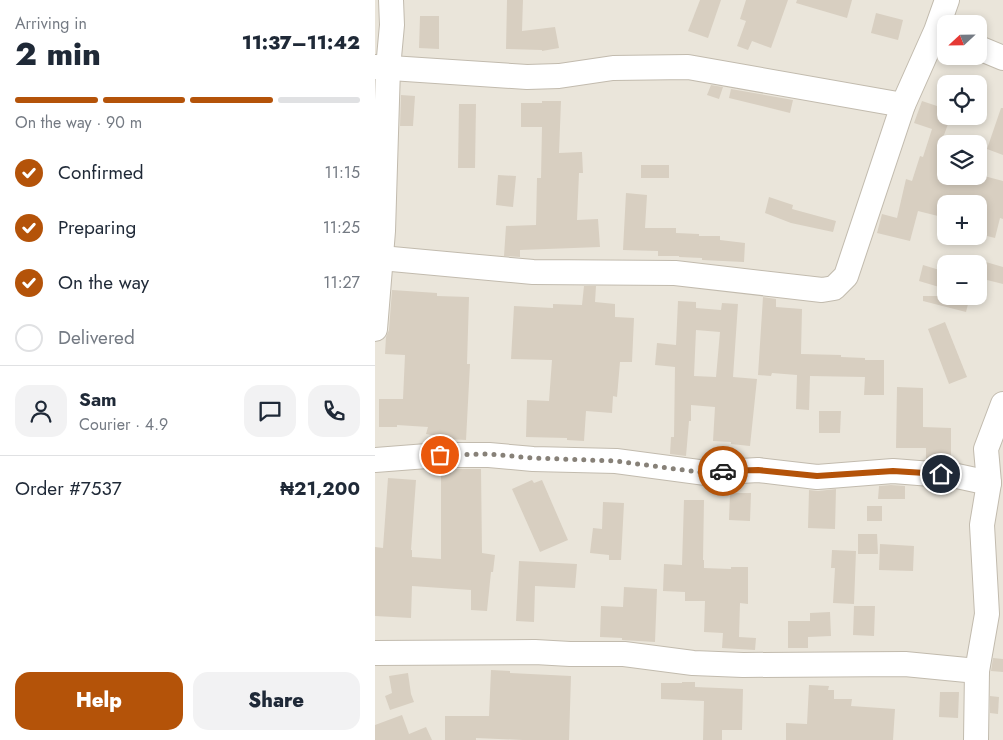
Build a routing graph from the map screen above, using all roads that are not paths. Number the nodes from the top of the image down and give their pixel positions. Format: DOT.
graph roads {
  1 [pos="391,0"];
  2 [pos="947,0"];
  3 [pos="944,15"];
  4 [pos="937,41"];
  5 [pos="987,51"];
  6 [pos="1003,58"];
  7 [pos="381,68"];
  8 [pos="903,105"];
  9 [pos="381,258"];
  10 [pos="375,329"];
  11 [pos="1003,404"];
  12 [pos="375,449"];
  13 [pos="375,460"];
  14 [pos="989,483"];
  15 [pos="375,653"];
  16 [pos="977,671"];
  17 [pos="976,740"];
  1 -- 7 [label="street"];
  2 -- 3 [label="street"];
  4 -- 8 [label="street"];
  5 -- 6 [label="street"];
  7 -- 8 [label="street"];
  7 -- 9 [label="street"];
  8 -- 9 [label="street"];
  9 -- 10 [label="street"];
  11 -- 14 [label="street"];
  12 -- 13 [label="street"];
  13 -- 14 [label="street"];
  14 -- 16 [label="street"];
  15 -- 16 [label="street"];
  16 -- 17 [label="street"];
}
